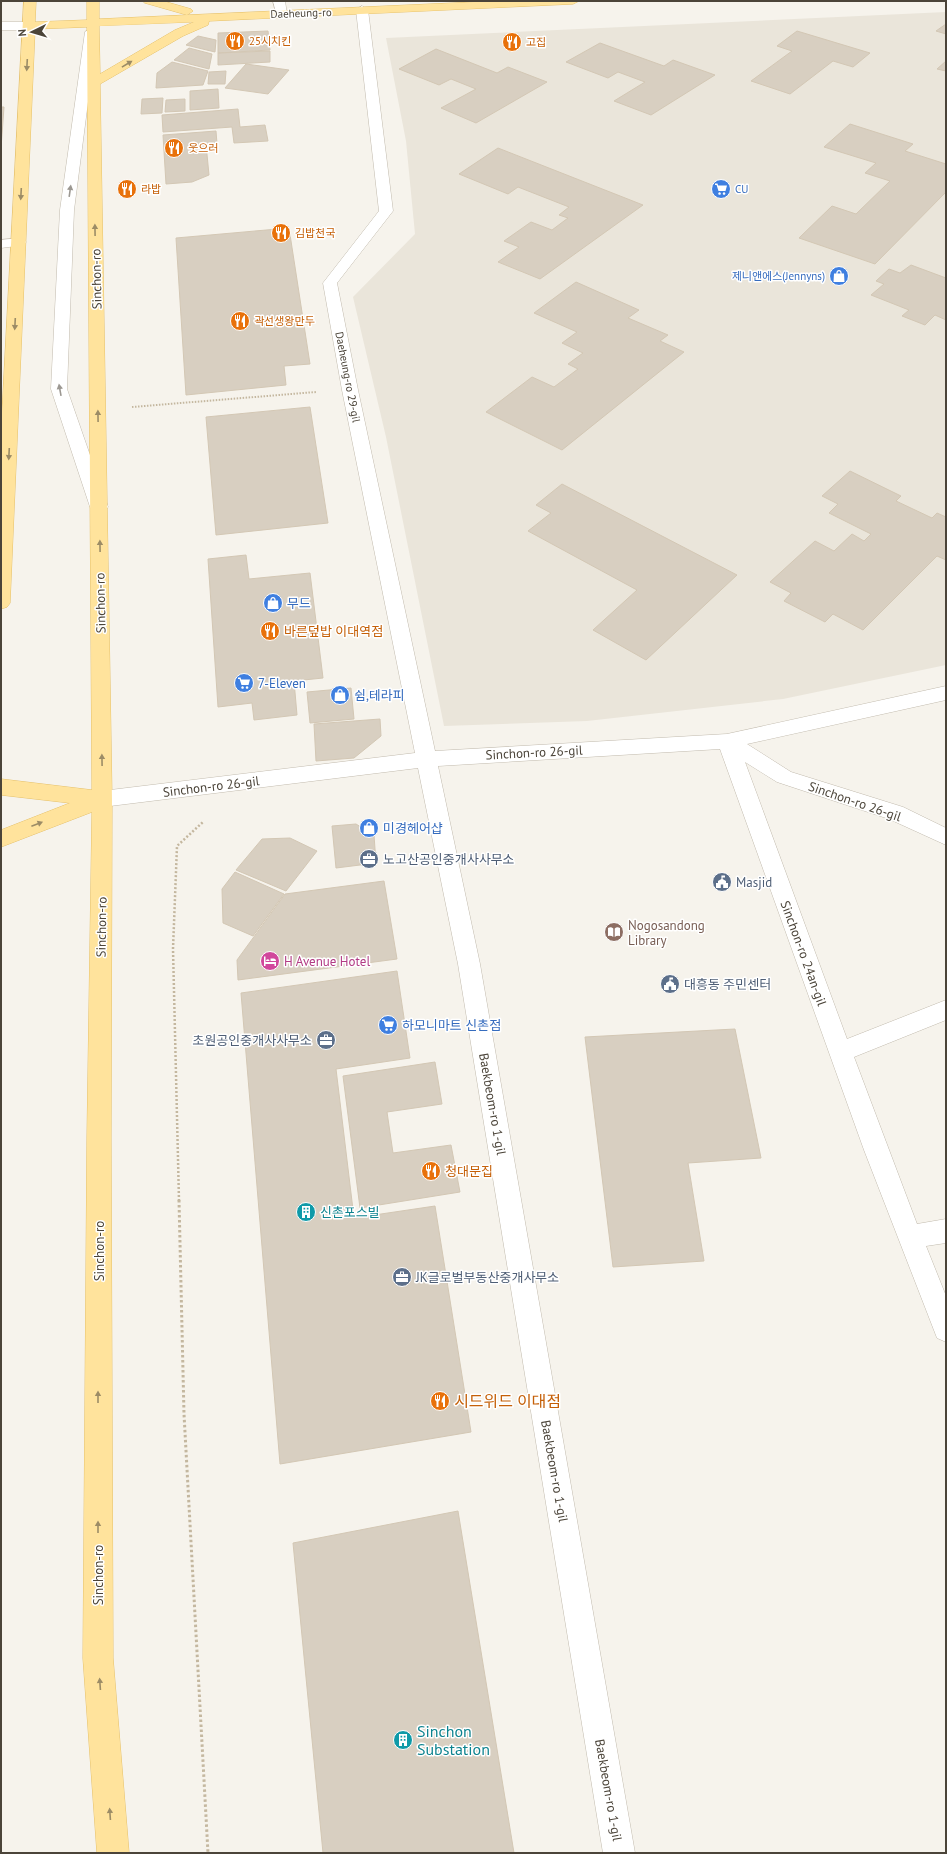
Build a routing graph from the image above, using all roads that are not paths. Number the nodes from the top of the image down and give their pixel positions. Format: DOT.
graph roads {
  1 [pos="30,1"];
  2 [pos="94,1"];
  3 [pos="149,1"];
  4 [pos="279,1"];
  5 [pos="573,1"];
  6 [pos="362,10"];
  7 [pos="281,14"];
  8 [pos="216,17"];
  9 [pos="92,22"];
  10 [pos="1,26"];
  11 [pos="29,26"];
  12 [pos="93,83"];
  13 [pos="19,242"];
  14 [pos="1,244"];
  15 [pos="99,507"];
  16 [pos="2,555"];
  17 [pos="1,603"];
  18 [pos="946,693"];
  19 [pos="727,741"];
  20 [pos="427,759"];
  21 [pos="1,787"];
  22 [pos="102,799"];
  23 [pos="946,836"];
  24 [pos="1,838"];
  25 [pos="946,1010"];
  26 [pos="840,1052"];
  27 [pos="946,1231"];
  28 [pos="910,1237"];
  29 [pos="946,1329"];
  30 [pos="113,1853"];
  31 [pos="619,1853"];
  1 -- 11 [label="main road"];
  2 -- 9 [label="main road, Sinchon-ro"];
  3 -- 8 [label="main road"];
  4 -- 7 [label="street"];
  5 -- 6 [label="main road, Daeheung-ro"];
  6 -- 7 [label="main road, Daeheung-ro"];
  6 -- 20 [label="street, Daeheung-ro 29-gil"];
  7 -- 8 [label="main road, Daeheung-ro"];
  8 -- 9 [label="main road, Daeheung-ro"];
  12 -- 8 [label="main road, one-way"];
  9 -- 11 [label="main road, Daeheung-ro"];
  9 -- 12 [label="main road, Sinchon-ro"];
  15 -- 9 [label="street, one-way"];
  10 -- 11 [label="street"];
  11 -- 13 [label="main road, one-way"];
  15 -- 12 [label="main road, Sinchon-ro, one-way"];
  13 -- 14 [label="street"];
  13 -- 16 [label="main road, one-way"];
  22 -- 15 [label="main road, Sinchon-ro, one-way"];
  16 -- 17 [label="main road"];
  18 -- 19 [label="street"];
  19 -- 20 [label="street, Sinchon-ro 26-gil"];
  19 -- 23 [label="street, Sinchon-ro 26-gil"];
  19 -- 26 [label="street, Sinchon-ro 24an-gil"];
  20 -- 22 [label="street, Sinchon-ro 26-gil"];
  20 -- 31 [label="street, Baekbeom-ro 1-gil"];
  21 -- 22 [label="main road"];
  24 -- 22 [label="main road, one-way"];
  30 -- 22 [label="main road, Sinchon-ro, one-way"];
  25 -- 26 [label="street"];
  26 -- 28 [label="street, Sinchon-ro 24an-gil"];
  27 -- 28 [label="street"];
  28 -- 29 [label="street, Sinchon-ro 24an-gil"];
}
